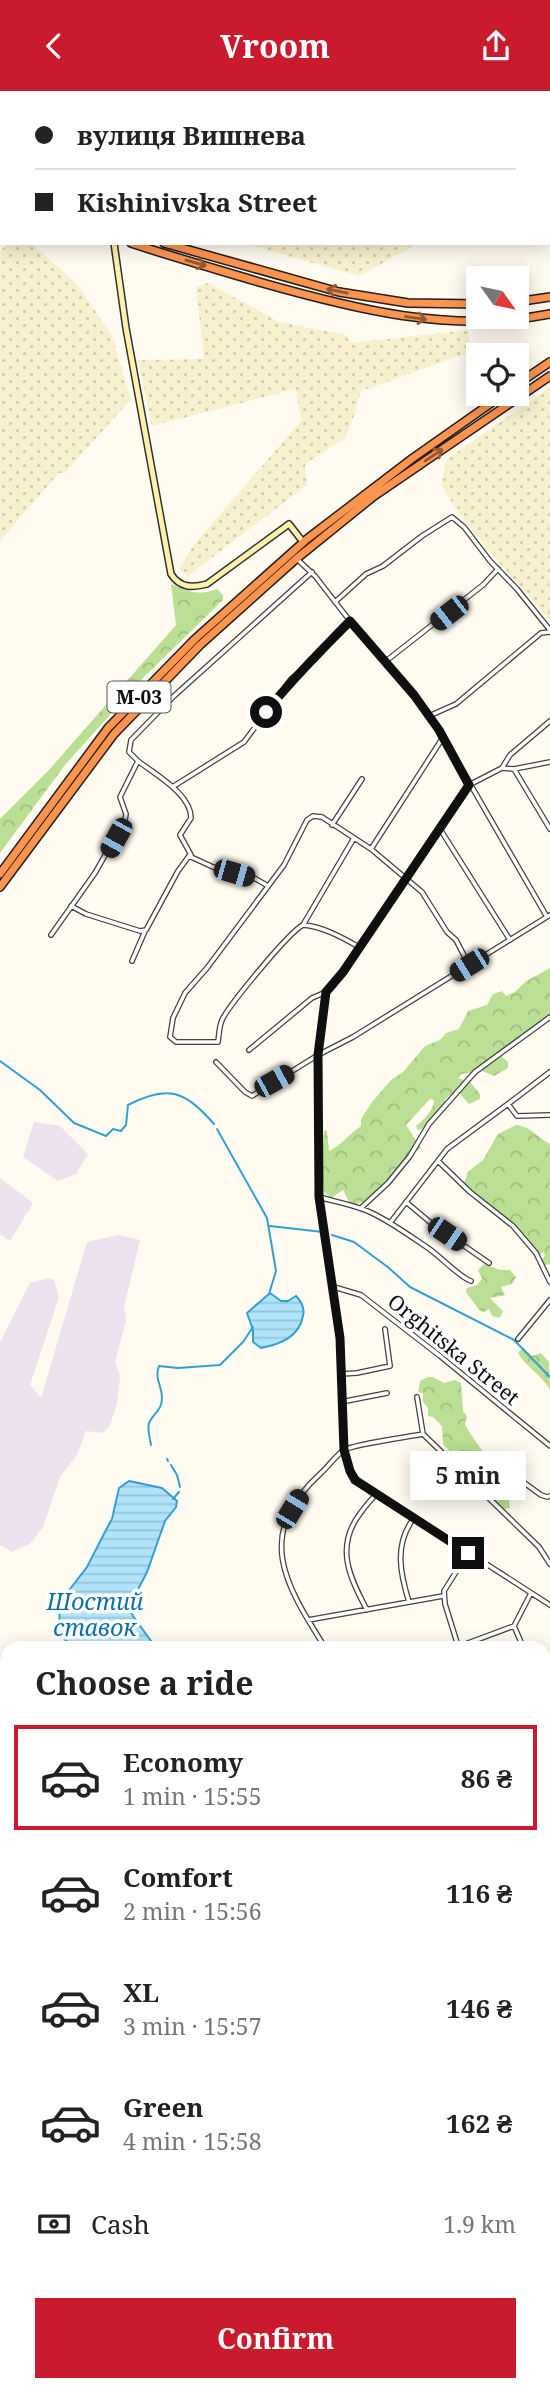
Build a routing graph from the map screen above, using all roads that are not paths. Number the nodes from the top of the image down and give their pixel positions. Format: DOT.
graph roads {
  1 [pos="114,245"];
  2 [pos="138,245"];
  3 [pos="171,245"];
  4 [pos="550,297"];
  5 [pos="529,300"];
  6 [pos="466,304"];
  7 [pos="550,314"];
  8 [pos="550,362"];
  9 [pos="529,376"];
  10 [pos="550,376"];
  11 [pos="487,406"];
  12 [pos="303,542"];
  13 [pos="296,559"];
  14 [pos="498,569"];
  15 [pos="312,572"];
  16 [pos="335,603"];
  17 [pos="350,621"];
  18 [pos="550,631"];
  19 [pos="386,662"];
  20 [pos="429,716"];
  21 [pos="550,721"];
  22 [pos="443,738"];
  23 [pos="138,761"];
  24 [pos="550,762"];
  25 [pos="502,768"];
  26 [pos="514,769"];
  27 [pos="362,779"];
  28 [pos="469,785"];
  29 [pos="174,786"];
  30 [pos="332,825"];
  31 [pos="440,829"];
  32 [pos="550,829"];
  33 [pos="354,838"];
  34 [pos="371,849"];
  35 [pos="191,855"];
  36 [pos="0,874"];
  37 [pos="407,877"];
  38 [pos="268,886"];
  39 [pos="0,887"];
  40 [pos="71,906"];
  41 [pos="549,916"];
  42 [pos="303,925"];
  43 [pos="145,931"];
  44 [pos="51,935"];
  45 [pos="510,940"];
  46 [pos="359,947"];
  47 [pos="132,961"];
  48 [pos="469,965"];
  49 [pos="326,992"];
  50 [pos="550,1017"];
  51 [pos="249,1050"];
  52 [pos="318,1055"];
  53 [pos="216,1062"];
  54 [pos="550,1072"];
  55 [pos="508,1104"];
  56 [pos="550,1115"];
  57 [pos="438,1161"];
  58 [pos="319,1197"];
  59 [pos="406,1202"];
  60 [pos="361,1209"];
  61 [pos="390,1223"];
  62 [pos="489,1263"];
  63 [pos="471,1281"];
  64 [pos="550,1282"];
  65 [pos="334,1287"];
  66 [pos="550,1300"];
  67 [pos="385,1329"];
  68 [pos="518,1339"];
  69 [pos="341,1374"];
  70 [pos="387,1393"];
  71 [pos="417,1397"];
  72 [pos="341,1402"];
  73 [pos="423,1434"];
  74 [pos="550,1446"];
  75 [pos="344,1450"];
  76 [pos="445,1456"];
  77 [pos="489,1457"];
  78 [pos="430,1471"];
  79 [pos="377,1494"];
  80 [pos="550,1496"];
  81 [pos="414,1518"];
  82 [pos="468,1553"];
  83 [pos="550,1564"];
  84 [pos="531,1593"];
  85 [pos="443,1596"];
  86 [pos="409,1602"];
  87 [pos="550,1605"];
  88 [pos="367,1609"];
  89 [pos="308,1620"];
  90 [pos="514,1626"];
  91 [pos="321,1641"];
  92 [pos="456,1641"];
  93 [pos="474,1641"];
  94 [pos="521,1641"];
  1 -- 12 [label="street"];
  2 -- 7 [label="highway, one-way"];
  6 -- 3 [label="highway, one-way"];
  4 -- 5 [label="highway"];
  8 -- 9 [label="highway"];
  13 -- 10 [label="highway, М-03, one-way"];
  11 -- 12 [label="highway, М-03"];
  12 -- 36 [label="highway, М-03"];
  13 -- 15 [label="street"];
  13 -- 39 [label="highway, М-03"];
  14 -- 16 [label="street"];
  14 -- 18 [label="street"];
  14 -- 19 [label="street"];
  15 -- 16 [label="street"];
  15 -- 23 [label="street"];
  16 -- 17 [label="street"];
  17 -- 19 [label="street"];
  17 -- 29 [label="street"];
  18 -- 20 [label="street"];
  19 -- 20 [label="street"];
  20 -- 22 [label="street"];
  21 -- 25 [label="street"];
  22 -- 28 [label="street"];
  22 -- 34 [label="street"];
  23 -- 29 [label="street"];
  23 -- 40 [label="street"];
  24 -- 26 [label="street"];
  25 -- 26 [label="street"];
  25 -- 28 [label="street"];
  26 -- 32 [label="street"];
  27 -- 30 [label="street"];
  28 -- 31 [label="street"];
  28 -- 41 [label="street"];
  29 -- 35 [label="street"];
  30 -- 33 [label="street"];
  30 -- 38 [label="street"];
  31 -- 37 [label="street"];
  31 -- 45 [label="street"];
  33 -- 34 [label="street"];
  33 -- 42 [label="street"];
  34 -- 37 [label="street"];
  35 -- 38 [label="street"];
  35 -- 43 [label="street"];
  37 -- 46 [label="street"];
  37 -- 48 [label="street"];
  38 -- 42 [label="street"];
  40 -- 43 [label="street"];
  40 -- 44 [label="street"];
  41 -- 45 [label="street"];
  42 -- 46 [label="street"];
  43 -- 47 [label="street"];
  45 -- 48 [label="street"];
  46 -- 49 [label="street"];
  48 -- 52 [label="street"];
  49 -- 51 [label="street"];
  49 -- 52 [label="street"];
  50 -- 60 [label="street"];
  52 -- 53 [label="street"];
  52 -- 58 [label="street"];
  54 -- 55 [label="street"];
  55 -- 56 [label="street"];
  55 -- 57 [label="street"];
  57 -- 59 [label="street"];
  57 -- 64 [label="street"];
  58 -- 60 [label="street"];
  58 -- 65 [label="street"];
  59 -- 61 [label="street"];
  59 -- 62 [label="street"];
  60 -- 61 [label="street"];
  61 -- 63 [label="street"];
  65 -- 69 [label="street"];
  65 -- 74 [label="street, Orghitska Street"];
  66 -- 68 [label="street"];
  67 -- 69 [label="street"];
  69 -- 72 [label="street"];
  70 -- 72 [label="street"];
  71 -- 73 [label="street"];
  72 -- 75 [label="street"];
  73 -- 75 [label="street"];
  73 -- 76 [label="street"];
  75 -- 79 [label="street"];
  75 -- 89 [label="street"];
  76 -- 78 [label="street"];
  76 -- 83 [label="street"];
  77 -- 80 [label="street"];
  79 -- 81 [label="street"];
  79 -- 88 [label="street"];
  81 -- 82 [label="street"];
  81 -- 86 [label="street"];
  82 -- 84 [label="street"];
  82 -- 85 [label="street"];
  84 -- 87 [label="street"];
  84 -- 90 [label="street"];
  85 -- 86 [label="street"];
  85 -- 92 [label="street"];
  86 -- 88 [label="street"];
  88 -- 89 [label="street"];
  89 -- 91 [label="street"];
  90 -- 93 [label="street"];
  90 -- 94 [label="street"];
}
